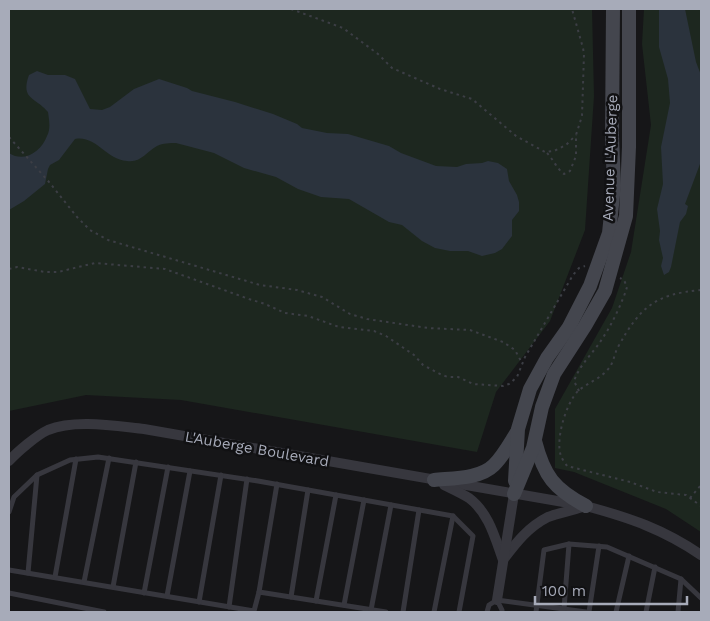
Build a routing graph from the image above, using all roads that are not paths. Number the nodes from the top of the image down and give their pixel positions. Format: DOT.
graph roads {
  1 [pos="614,9"];
  2 [pos="629,9"];
  3 [pos="518,429"];
  4 [pos="36,439"];
  5 [pos="535,439"];
  6 [pos="9,449"];
  7 [pos="109,458"];
  8 [pos="76,460"];
  9 [pos="9,461"];
  10 [pos="136,462"];
  11 [pos="168,467"];
  12 [pos="190,471"];
  13 [pos="37,475"];
  14 [pos="221,475"];
  15 [pos="247,479"];
  16 [pos="434,480"];
  17 [pos="277,484"];
  18 [pos="308,490"];
  19 [pos="514,494"];
  20 [pos="336,495"];
  21 [pos="364,500"];
  22 [pos="392,505"];
  23 [pos="586,506"];
  24 [pos="419,510"];
  25 [pos="9,512"];
  26 [pos="454,516"];
  27 [pos="569,544"];
  28 [pos="599,546"];
  29 [pos="701,555"];
  30 [pos="629,556"];
  31 [pos="503,560"];
  32 [pos="655,568"];
  33 [pos="9,570"];
  34 [pos="28,573"];
  35 [pos="55,578"];
  36 [pos="681,579"];
  37 [pos="84,582"];
  38 [pos="113,587"];
  39 [pos="144,592"];
  40 [pos="259,592"];
  41 [pos="9,593"];
  42 [pos="167,596"];
  43 [pos="291,597"];
  44 [pos="701,598"];
  45 [pos="497,600"];
  46 [pos="316,601"];
  47 [pos="199,602"];
  48 [pos="344,605"];
  49 [pos="537,605"];
  50 [pos="229,606"];
  51 [pos="564,609"];
  52 [pos="371,610"];
  53 [pos="102,612"];
  54 [pos="386,612"];
  55 [pos="404,612"];
  56 [pos="434,612"];
  57 [pos="459,612"];
  58 [pos="487,612"];
  59 [pos="502,612"];
  60 [pos="536,612"];
  61 [pos="588,612"];
  62 [pos="616,612"];
  63 [pos="646,612"];
  64 [pos="678,612"];
  1 -- 3 [label="street, Avenue L'Auberge"];
  2 -- 5 [label="street, Avenue L'Auberge"];
  3 -- 16 [label="street"];
  3 -- 19 [label="street, Avenue L'Auberge"];
  4 -- 6 [label="street"];
  4 -- 9 [label="street, L'Auberge Boulevard"];
  4 -- 16 [label="street, L'Auberge Boulevard"];
  5 -- 19 [label="street, Avenue L'Auberge"];
  5 -- 23 [label="street"];
  7 -- 8 [label="lane"];
  7 -- 10 [label="lane"];
  7 -- 37 [label="lane"];
  8 -- 13 [label="lane"];
  8 -- 35 [label="lane"];
  10 -- 11 [label="lane"];
  10 -- 38 [label="lane"];
  11 -- 12 [label="lane"];
  11 -- 39 [label="lane"];
  12 -- 14 [label="lane"];
  12 -- 42 [label="lane"];
  13 -- 25 [label="lane"];
  13 -- 34 [label="lane"];
  14 -- 15 [label="lane"];
  14 -- 47 [label="lane"];
  15 -- 17 [label="lane"];
  15 -- 50 [label="lane"];
  16 -- 19 [label="street, L'Auberge Boulevard"];
  16 -- 31 [label="street"];
  17 -- 18 [label="lane"];
  17 -- 40 [label="lane"];
  18 -- 20 [label="lane"];
  18 -- 43 [label="lane"];
  19 -- 23 [label="street, L'Auberge Boulevard"];
  19 -- 31 [label="street, Avenue L'Auberge"];
  20 -- 21 [label="lane"];
  20 -- 46 [label="lane"];
  21 -- 22 [label="lane"];
  21 -- 48 [label="lane"];
  22 -- 24 [label="lane"];
  22 -- 52 [label="lane"];
  23 -- 29 [label="street, L'Auberge Boulevard"];
  23 -- 31 [label="street"];
  24 -- 26 [label="lane"];
  24 -- 55 [label="lane"];
  26 -- 56 [label="lane"];
  26 -- 57 [label="lane"];
  27 -- 28 [label="lane"];
  27 -- 49 [label="lane"];
  27 -- 51 [label="lane"];
  28 -- 30 [label="lane"];
  28 -- 61 [label="lane"];
  30 -- 32 [label="lane"];
  30 -- 62 [label="lane"];
  31 -- 45 [label="street, Avenue L'Auberge"];
  32 -- 36 [label="lane"];
  32 -- 63 [label="lane"];
  33 -- 34 [label="lane"];
  34 -- 35 [label="lane"];
  35 -- 37 [label="lane"];
  36 -- 44 [label="lane"];
  36 -- 64 [label="lane"];
  37 -- 38 [label="lane"];
  38 -- 39 [label="lane"];
  39 -- 42 [label="lane"];
  40 -- 43 [label="lane"];
  40 -- 50 [label="lane"];
  41 -- 53 [label="lane"];
  42 -- 47 [label="lane"];
  43 -- 46 [label="lane"];
  45 -- 49 [label="lane"];
  45 -- 58 [label="lane"];
  45 -- 59 [label="lane"];
  46 -- 48 [label="lane"];
  47 -- 50 [label="lane"];
  48 -- 52 [label="lane"];
  49 -- 51 [label="lane"];
  49 -- 60 [label="lane"];
  51 -- 61 [label="lane"];
  52 -- 54 [label="lane"];
}
